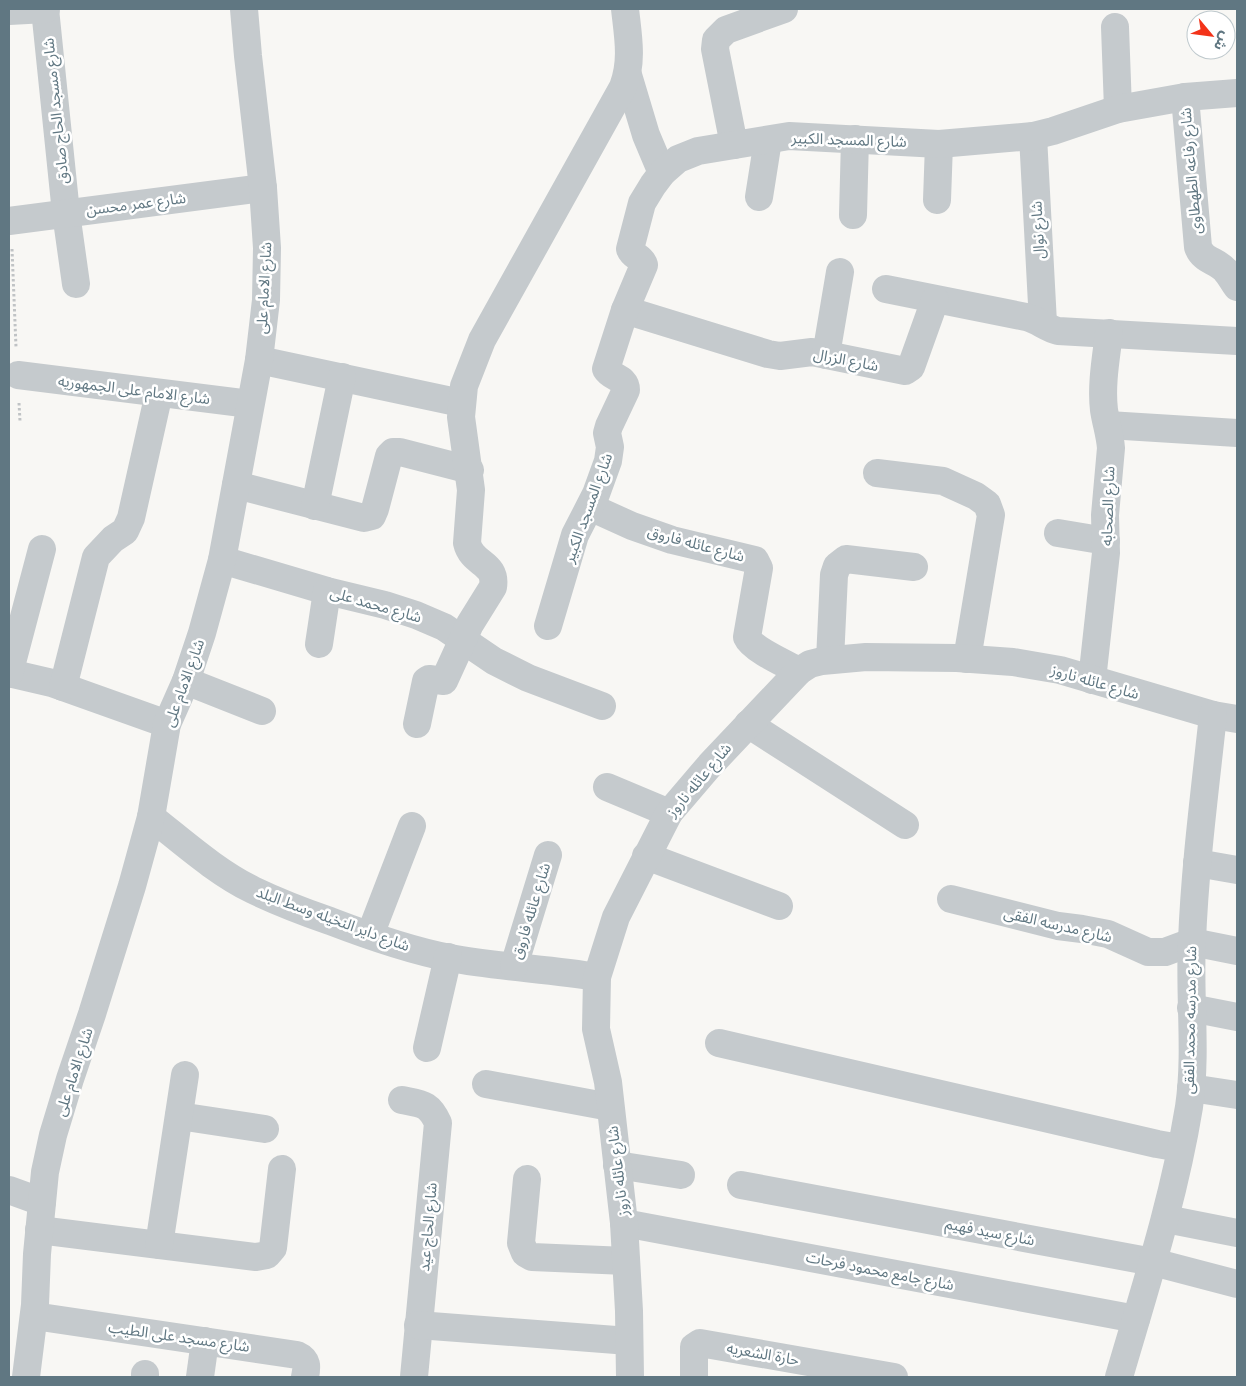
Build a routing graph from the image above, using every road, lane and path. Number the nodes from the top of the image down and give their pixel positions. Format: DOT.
graph roads {
  1 [pos="46,9"];
  2 [pos="244,9"];
  3 [pos="625,9"];
  4 [pos="784,9"];
  5 [pos="9,11"];
  6 [pos="1115,28"];
  7 [pos="628,75"];
  8 [pos="1237,93"];
  9 [pos="1185,97"];
  10 [pos="1118,109"];
  11 [pos="1033,136"];
  12 [pos="855,139"];
  13 [pos="768,140"];
  14 [pos="939,144"];
  15 [pos="734,145"];
  16 [pos="662,173"];
  17 [pos="263,188"];
  18 [pos="760,197"];
  19 [pos="937,200"];
  20 [pos="66,213"];
  21 [pos="853,215"];
  22 [pos="10,221"];
  23 [pos="840,272"];
  24 [pos="76,284"];
  25 [pos="1237,287"];
  26 [pos="886,288"];
  27 [pos="935,300"];
  28 [pos="625,310"];
  29 [pos="1044,323"];
  30 [pos="1109,333"];
  31 [pos="1237,341"];
  32 [pos="826,355"];
  33 [pos="259,360"];
  34 [pos="18,375"];
  35 [pos="342,377"];
  36 [pos="159,393"];
  37 [pos="461,403"];
  38 [pos="250,404"];
  39 [pos="20,421"];
  40 [pos="1108,425"];
  41 [pos="1237,433"];
  42 [pos="470,470"];
  43 [pos="877,472"];
  44 [pos="236,485"];
  45 [pos="315,506"];
  46 [pos="590,507"];
  47 [pos="1058,533"];
  48 [pos="1106,541"];
  49 [pos="42,549"];
  50 [pos="222,560"];
  51 [pos="914,567"];
  52 [pos="327,591"];
  53 [pos="548,626"];
  54 [pos="462,639"];
  55 [pos="319,644"];
  56 [pos="967,658"];
  57 [pos="830,660"];
  58 [pos="799,671"];
  59 [pos="9,674"];
  60 [pos="1092,680"];
  61 [pos="186,681"];
  62 [pos="63,687"];
  63 [pos="602,706"];
  64 [pos="262,711"];
  65 [pos="1225,717"];
  66 [pos="168,724"];
  67 [pos="417,724"];
  68 [pos="748,724"];
  69 [pos="607,787"];
  70 [pos="669,812"];
  71 [pos="151,817"];
  72 [pos="905,825"];
  73 [pos="412,826"];
  74 [pos="548,855"];
  75 [pos="646,856"];
  76 [pos="1197,863"];
  77 [pos="1237,870"];
  78 [pos="951,899"];
  79 [pos="779,906"];
  80 [pos="370,936"];
  81 [pos="1192,942"];
  82 [pos="1237,951"];
  83 [pos="448,957"];
  84 [pos="514,966"];
  85 [pos="597,977"];
  86 [pos="1191,1008"];
  87 [pos="1237,1017"];
  88 [pos="719,1043"];
  89 [pos="427,1048"];
  90 [pos="185,1075"];
  91 [pos="486,1084"];
  92 [pos="1191,1088"];
  93 [pos="1237,1095"];
  94 [pos="402,1100"];
  95 [pos="610,1107"];
  96 [pos="179,1116"];
  97 [pos="265,1128"];
  98 [pos="1180,1148"];
  99 [pos="617,1165"];
  100 [pos="282,1169"];
  101 [pos="681,1175"];
  102 [pos="527,1179"];
  103 [pos="741,1185"];
  104 [pos="9,1190"];
  105 [pos="42,1202"];
  106 [pos="1166,1219"];
  107 [pos="624,1223"];
  108 [pos="39,1230"];
  109 [pos="1237,1233"];
  110 [pos="159,1245"];
  111 [pos="626,1261"];
  112 [pos="1153,1262"];
  113 [pos="1237,1284"];
  114 [pos="34,1316"];
  115 [pos="1136,1318"];
  116 [pos="418,1325"];
  117 [pos="204,1341"];
  118 [pos="629,1341"];
  119 [pos="26,1377"];
  120 [pos="200,1377"];
  121 [pos="305,1377"];
  122 [pos="414,1377"];
  123 [pos="630,1377"];
  124 [pos="694,1377"];
  125 [pos="894,1377"];
  126 [pos="1119,1377"];
  1 -- 5 [label="street"];
  1 -- 20 [label="street, شارع مسجد الحاج صادق"];
  2 -- 17 [label="street, شارع الامام على"];
  3 -- 7 [label="street"];
  4 -- 15 [label="street"];
  6 -- 10 [label="street"];
  7 -- 16 [label="street"];
  7 -- 37 [label="street"];
  8 -- 9 [label="street, شارع المسجد الكبير"];
  9 -- 10 [label="street, شارع المسجد الكبير"];
  9 -- 25 [label="street, شارع رفاعه الطهطاوى"];
  10 -- 11 [label="street, شارع المسجد الكبير"];
  11 -- 14 [label="street, شارع المسجد الكبير"];
  11 -- 29 [label="street, شارع نوال"];
  12 -- 13 [label="street, شارع المسجد الكبير"];
  12 -- 14 [label="street, شارع المسجد الكبير"];
  12 -- 21 [label="street"];
  13 -- 15 [label="street, شارع المسجد الكبير"];
  13 -- 18 [label="street"];
  14 -- 19 [label="street"];
  15 -- 16 [label="street, شارع المسجد الكبير"];
  16 -- 28 [label="street, شارع المسجد الكبير"];
  17 -- 20 [label="street, شارع عمر محسن"];
  17 -- 33 [label="street, شارع الامام على"];
  20 -- 22 [label="street, شارع عمر محسن"];
  20 -- 24 [label="street, شارع مسجد الحاج صادق"];
  22 -- 34 [label="path"];
  23 -- 32 [label="street"];
  26 -- 27 [label="street"];
  27 -- 29 [label="street"];
  27 -- 32 [label="street, شارع الزرال"];
  28 -- 32 [label="street, شارع الزرال"];
  28 -- 46 [label="street, شارع المسجد الكبير"];
  29 -- 30 [label="street"];
  30 -- 31 [label="street"];
  30 -- 40 [label="street, شارع الصحابه"];
  33 -- 35 [label="street"];
  33 -- 38 [label="street, شارع الامام على"];
  34 -- 36 [label="street, شارع الامام على الجمهوريه"];
  34 -- 39 [label="path"];
  35 -- 37 [label="street"];
  35 -- 45 [label="street"];
  36 -- 38 [label="street, شارع الامام على الجمهوريه"];
  36 -- 62 [label="street"];
  37 -- 42 [label="street"];
  38 -- 44 [label="street, شارع الامام على"];
  40 -- 41 [label="street"];
  40 -- 48 [label="street, شارع الصحابه"];
  42 -- 45 [label="street"];
  42 -- 54 [label="street"];
  43 -- 56 [label="street"];
  44 -- 45 [label="street"];
  44 -- 50 [label="street, شارع الامام على"];
  46 -- 53 [label="street, شارع المسجد الكبير"];
  46 -- 58 [label="street, شارع عائله فاروق"];
  47 -- 48 [label="street"];
  48 -- 60 [label="street, شارع الصحابه"];
  49 -- 59 [label="street"];
  50 -- 52 [label="street, شارع محمد على"];
  50 -- 61 [label="street, شارع الامام على"];
  51 -- 57 [label="street"];
  52 -- 54 [label="street, شارع محمد على"];
  52 -- 55 [label="street"];
  54 -- 63 [label="street, شارع محمد على"];
  54 -- 67 [label="street"];
  56 -- 57 [label="street, شارع عائله ناروز"];
  56 -- 60 [label="street, شارع عائله ناروز"];
  57 -- 58 [label="street, شارع عائله ناروز"];
  58 -- 68 [label="street, شارع عائله ناروز"];
  59 -- 62 [label="street"];
  60 -- 65 [label="street, شارع عائله ناروز"];
  61 -- 64 [label="street"];
  61 -- 66 [label="street, شارع الامام على"];
  62 -- 66 [label="street"];
  65 -- 76 [label="street, شارع مدرسه محمد الفقى"];
  66 -- 71 [label="street, شارع الامام على"];
  68 -- 70 [label="street, شارع عائله ناروز"];
  68 -- 72 [label="street"];
  69 -- 70 [label="street"];
  70 -- 75 [label="street, شارع عائله ناروز"];
  71 -- 80 [label="street, شارع داير النخيله وسط البلد"];
  71 -- 105 [label="street, شارع الامام على"];
  73 -- 80 [label="street"];
  74 -- 84 [label="street, شارع عائله فاروق"];
  75 -- 79 [label="street"];
  75 -- 85 [label="street, شارع عائله ناروز"];
  76 -- 77 [label="street"];
  76 -- 81 [label="street, شارع مدرسه محمد الفقى"];
  78 -- 81 [label="street, شارع مدرسه الفقى"];
  80 -- 83 [label="street, شارع داير النخيله وسط البلد"];
  81 -- 82 [label="street"];
  81 -- 86 [label="street, شارع مدرسه محمد الفقى"];
  83 -- 84 [label="street, شارع داير النخيله وسط البلد"];
  83 -- 89 [label="street"];
  84 -- 85 [label="street, شارع داير النخيله وسط البلد"];
  85 -- 95 [label="street, شارع عائله ناروز"];
  86 -- 87 [label="street"];
  86 -- 92 [label="street, شارع مدرسه محمد الفقى"];
  88 -- 98 [label="street"];
  90 -- 96 [label="street"];
  91 -- 95 [label="street"];
  92 -- 93 [label="street"];
  92 -- 98 [label="street, شارع مدرسه محمد الفقى"];
  94 -- 116 [label="street, شارع الحاج عيد"];
  95 -- 99 [label="street, شارع عائله ناروز"];
  96 -- 97 [label="street"];
  96 -- 110 [label="street"];
  98 -- 106 [label="street, شارع مدرسه محمد الفقى"];
  99 -- 101 [label="street"];
  99 -- 107 [label="street, شارع عائله ناروز"];
  100 -- 110 [label="street"];
  102 -- 111 [label="street"];
  103 -- 112 [label="street, شارع سيد فهيم"];
  104 -- 105 [label="street"];
  105 -- 108 [label="street, شارع الامام على"];
  106 -- 109 [label="street"];
  106 -- 112 [label="street, شارع مدرسه محمد الفقى"];
  107 -- 111 [label="street, شارع عائله ناروز"];
  107 -- 115 [label="street, شارع جامع محمود فرحات"];
  108 -- 110 [label="street"];
  108 -- 114 [label="street, شارع الامام على"];
  111 -- 118 [label="street, شارع عائله ناروز"];
  112 -- 113 [label="street, شارع سيد فهيم"];
  112 -- 115 [label="street, شارع مدرسه محمد الفقى"];
  114 -- 117 [label="street, شارع مسجد على الطيب"];
  114 -- 119 [label="street, شارع الامام على"];
  115 -- 126 [label="street, شارع مدرسه محمد الفقى"];
  116 -- 118 [label="street"];
  116 -- 122 [label="street, شارع الحاج عيد"];
  117 -- 120 [label="street"];
  117 -- 121 [label="street, شارع مسجد على الطيب"];
  118 -- 123 [label="street, شارع عائله ناروز"];
  124 -- 125 [label="street, حارة الشعريه"];
}
